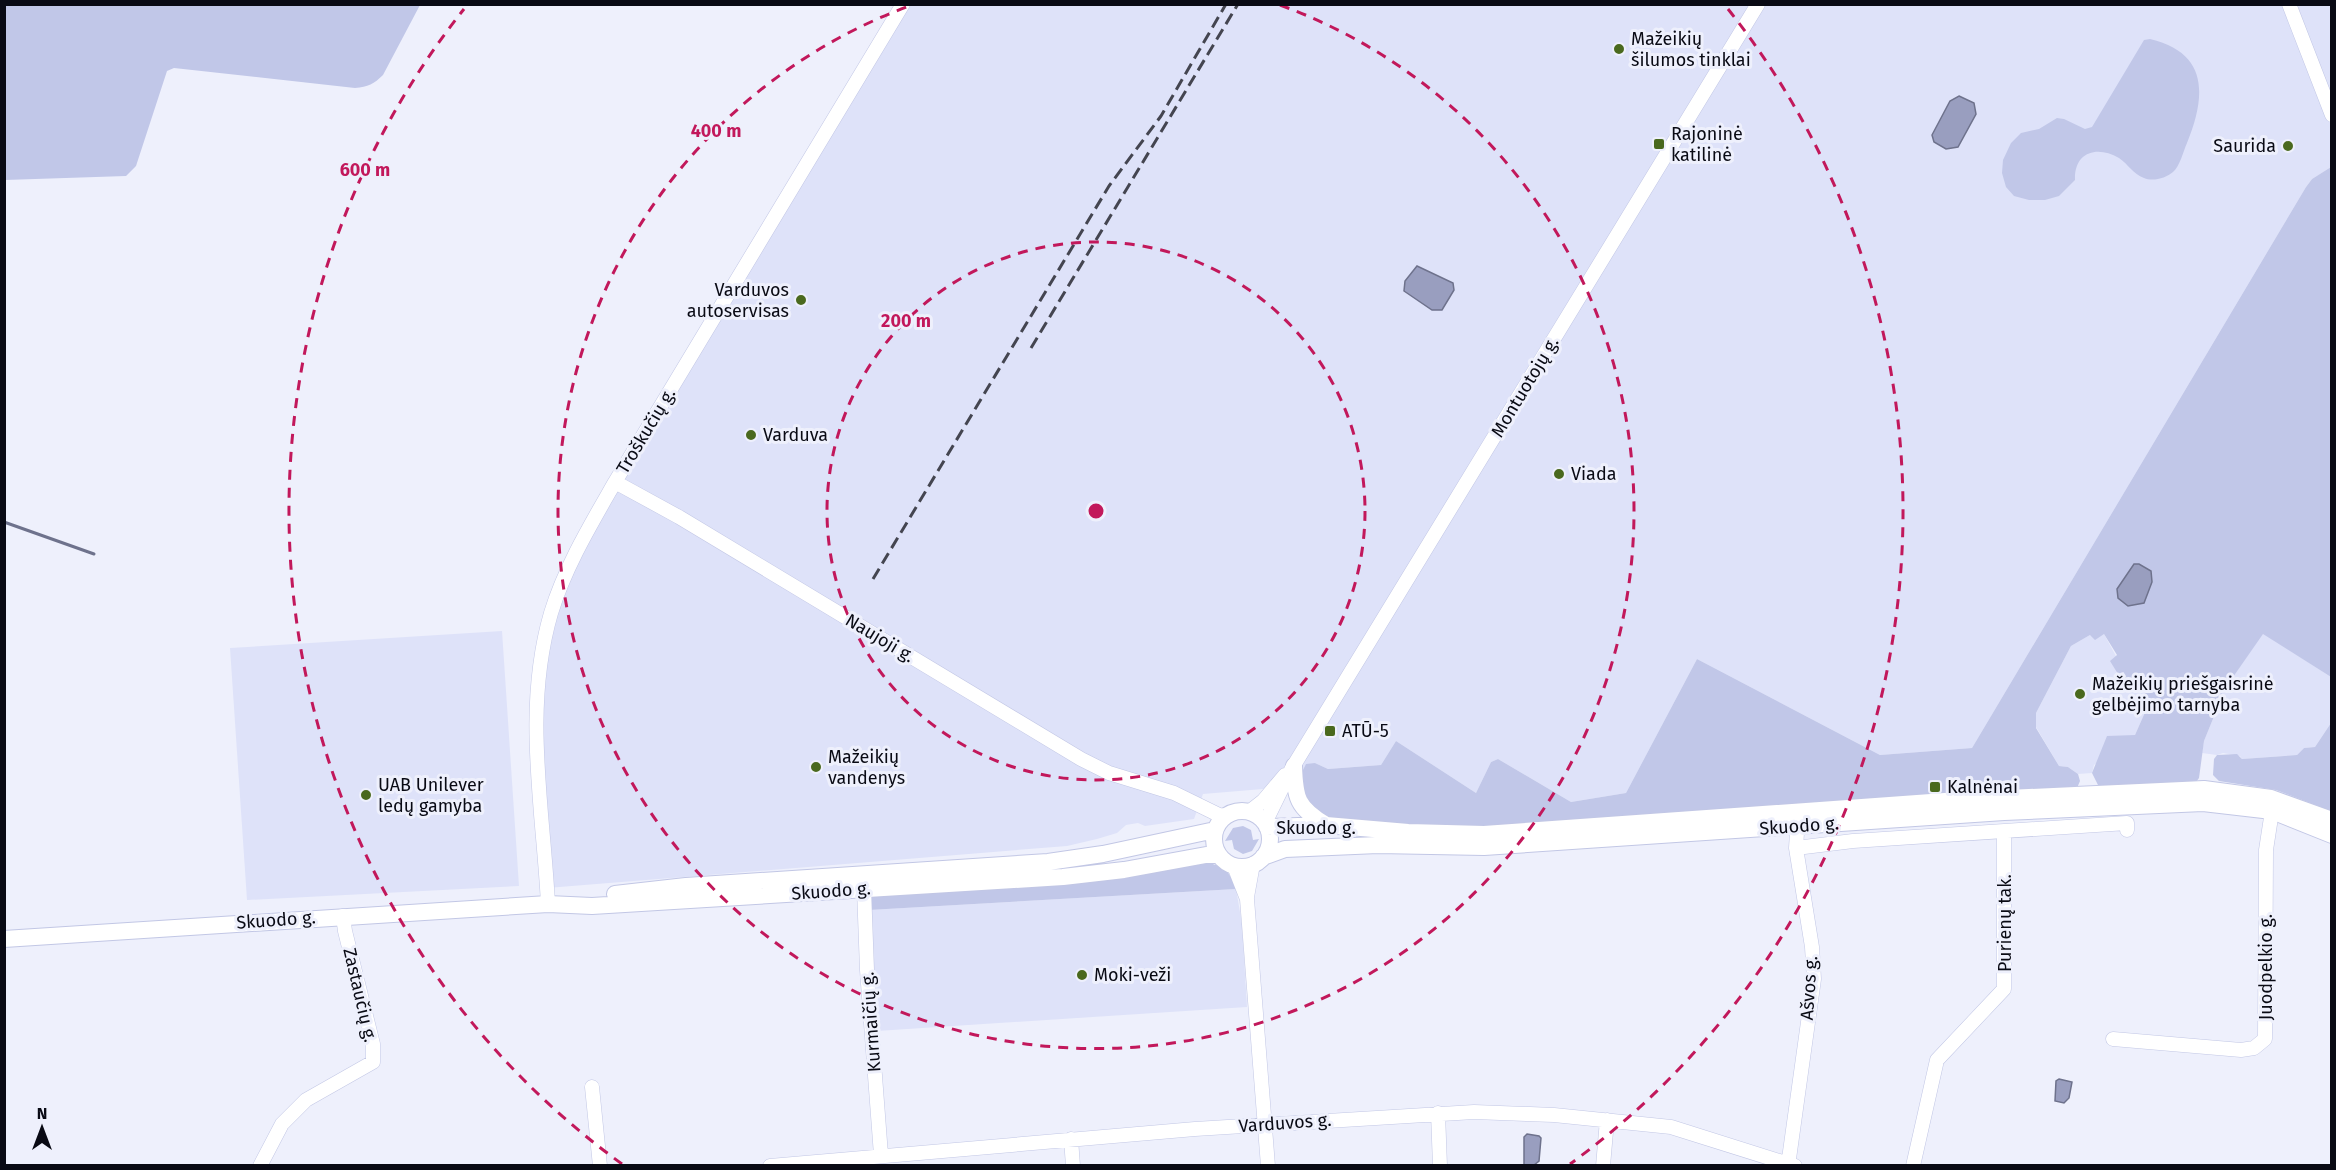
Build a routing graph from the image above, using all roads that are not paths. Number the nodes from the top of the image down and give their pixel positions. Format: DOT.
graph roads {
  1 [pos="903,4"];
  2 [pos="1758,4"];
  3 [pos="2289,4"];
  4 [pos="2331,115"];
  5 [pos="615,482"];
  6 [pos="1292,768"];
  7 [pos="2272,811"];
  8 [pos="1249,812"];
  9 [pos="1798,819"];
  10 [pos="2331,820"];
  11 [pos="1219,825"];
  12 [pos="1266,825"];
  13 [pos="1326,825"];
  14 [pos="2127,830"];
  15 [pos="2004,832"];
  16 [pos="2331,835"];
  17 [pos="1796,848"];
  18 [pos="1219,855"];
  19 [pos="1258,861"];
  20 [pos="1234,866"];
  21 [pos="864,889"];
  22 [pos="1247,899"];
  23 [pos="548,904"];
  24 [pos="343,916"];
  25 [pos="4,939"];
  26 [pos="2113,1039"];
  27 [pos="592,1087"];
  28 [pos="1438,1113"];
  29 [pos="1607,1120"];
  30 [pos="1266,1124"];
  31 [pos="1071,1139"];
  32 [pos="889,1158"];
  33 [pos="1790,1164"];
  34 [pos="260,1166"];
  35 [pos="600,1166"];
  36 [pos="770,1166"];
  37 [pos="1073,1166"];
  38 [pos="1268,1166"];
  39 [pos="1440,1166"];
  40 [pos="1603,1166"];
  41 [pos="1912,1166"];
  1 -- 5 [label="street, Troškučių g."];
  2 -- 6 [label="street, Montuotojų g."];
  3 -- 4 [label="street"];
  5 -- 11 [label="street, Naujoji g."];
  5 -- 23 [label="street, Troškučių g."];
  6 -- 8 [label="street, Montuotojų g."];
  6 -- 12 [label="street, Montuotojų g."];
  6 -- 13 [label="main road"];
  7 -- 9 [label="main road, Skuodo g."];
  7 -- 16 [label="main road, Skuodo g."];
  7 -- 26 [label="street, Juodpelkio g."];
  8 -- 11 [label="main road"];
  8 -- 12 [label="main road"];
  9 -- 10 [label="main road, Skuodo g."];
  9 -- 13 [label="main road, Skuodo g."];
  9 -- 17 [label="street, Ašvos g."];
  9 -- 19 [label="main road, Skuodo g."];
  11 -- 18 [label="main road"];
  11 -- 23 [label="main road, Skuodo g."];
  12 -- 13 [label="main road, Skuodo g."];
  12 -- 19 [label="main road"];
  14 -- 15 [label="street"];
  15 -- 17 [label="street"];
  15 -- 41 [label="street, Purienų tak."];
  17 -- 33 [label="street, Ašvos g."];
  18 -- 20 [label="main road"];
  18 -- 21 [label="main road, Skuodo g."];
  19 -- 20 [label="main road"];
  19 -- 22 [label="street"];
  20 -- 22 [label="street"];
  21 -- 23 [label="main road, Skuodo g."];
  21 -- 32 [label="street, Kurmaičių g."];
  22 -- 30 [label="street"];
  23 -- 24 [label="main road, Skuodo g."];
  24 -- 25 [label="main road, Skuodo g."];
  24 -- 34 [label="street, Zastaučių g."];
  27 -- 35 [label="street"];
  28 -- 29 [label="street, Varduvos g."];
  28 -- 30 [label="street, Varduvos g."];
  28 -- 39 [label="street"];
  29 -- 33 [label="street, Varduvos g."];
  29 -- 40 [label="street"];
  30 -- 31 [label="street, Varduvos g."];
  30 -- 38 [label="street"];
  31 -- 32 [label="street, Varduvos g."];
  31 -- 37 [label="street"];
  32 -- 36 [label="street, Varduvos g."];
}
